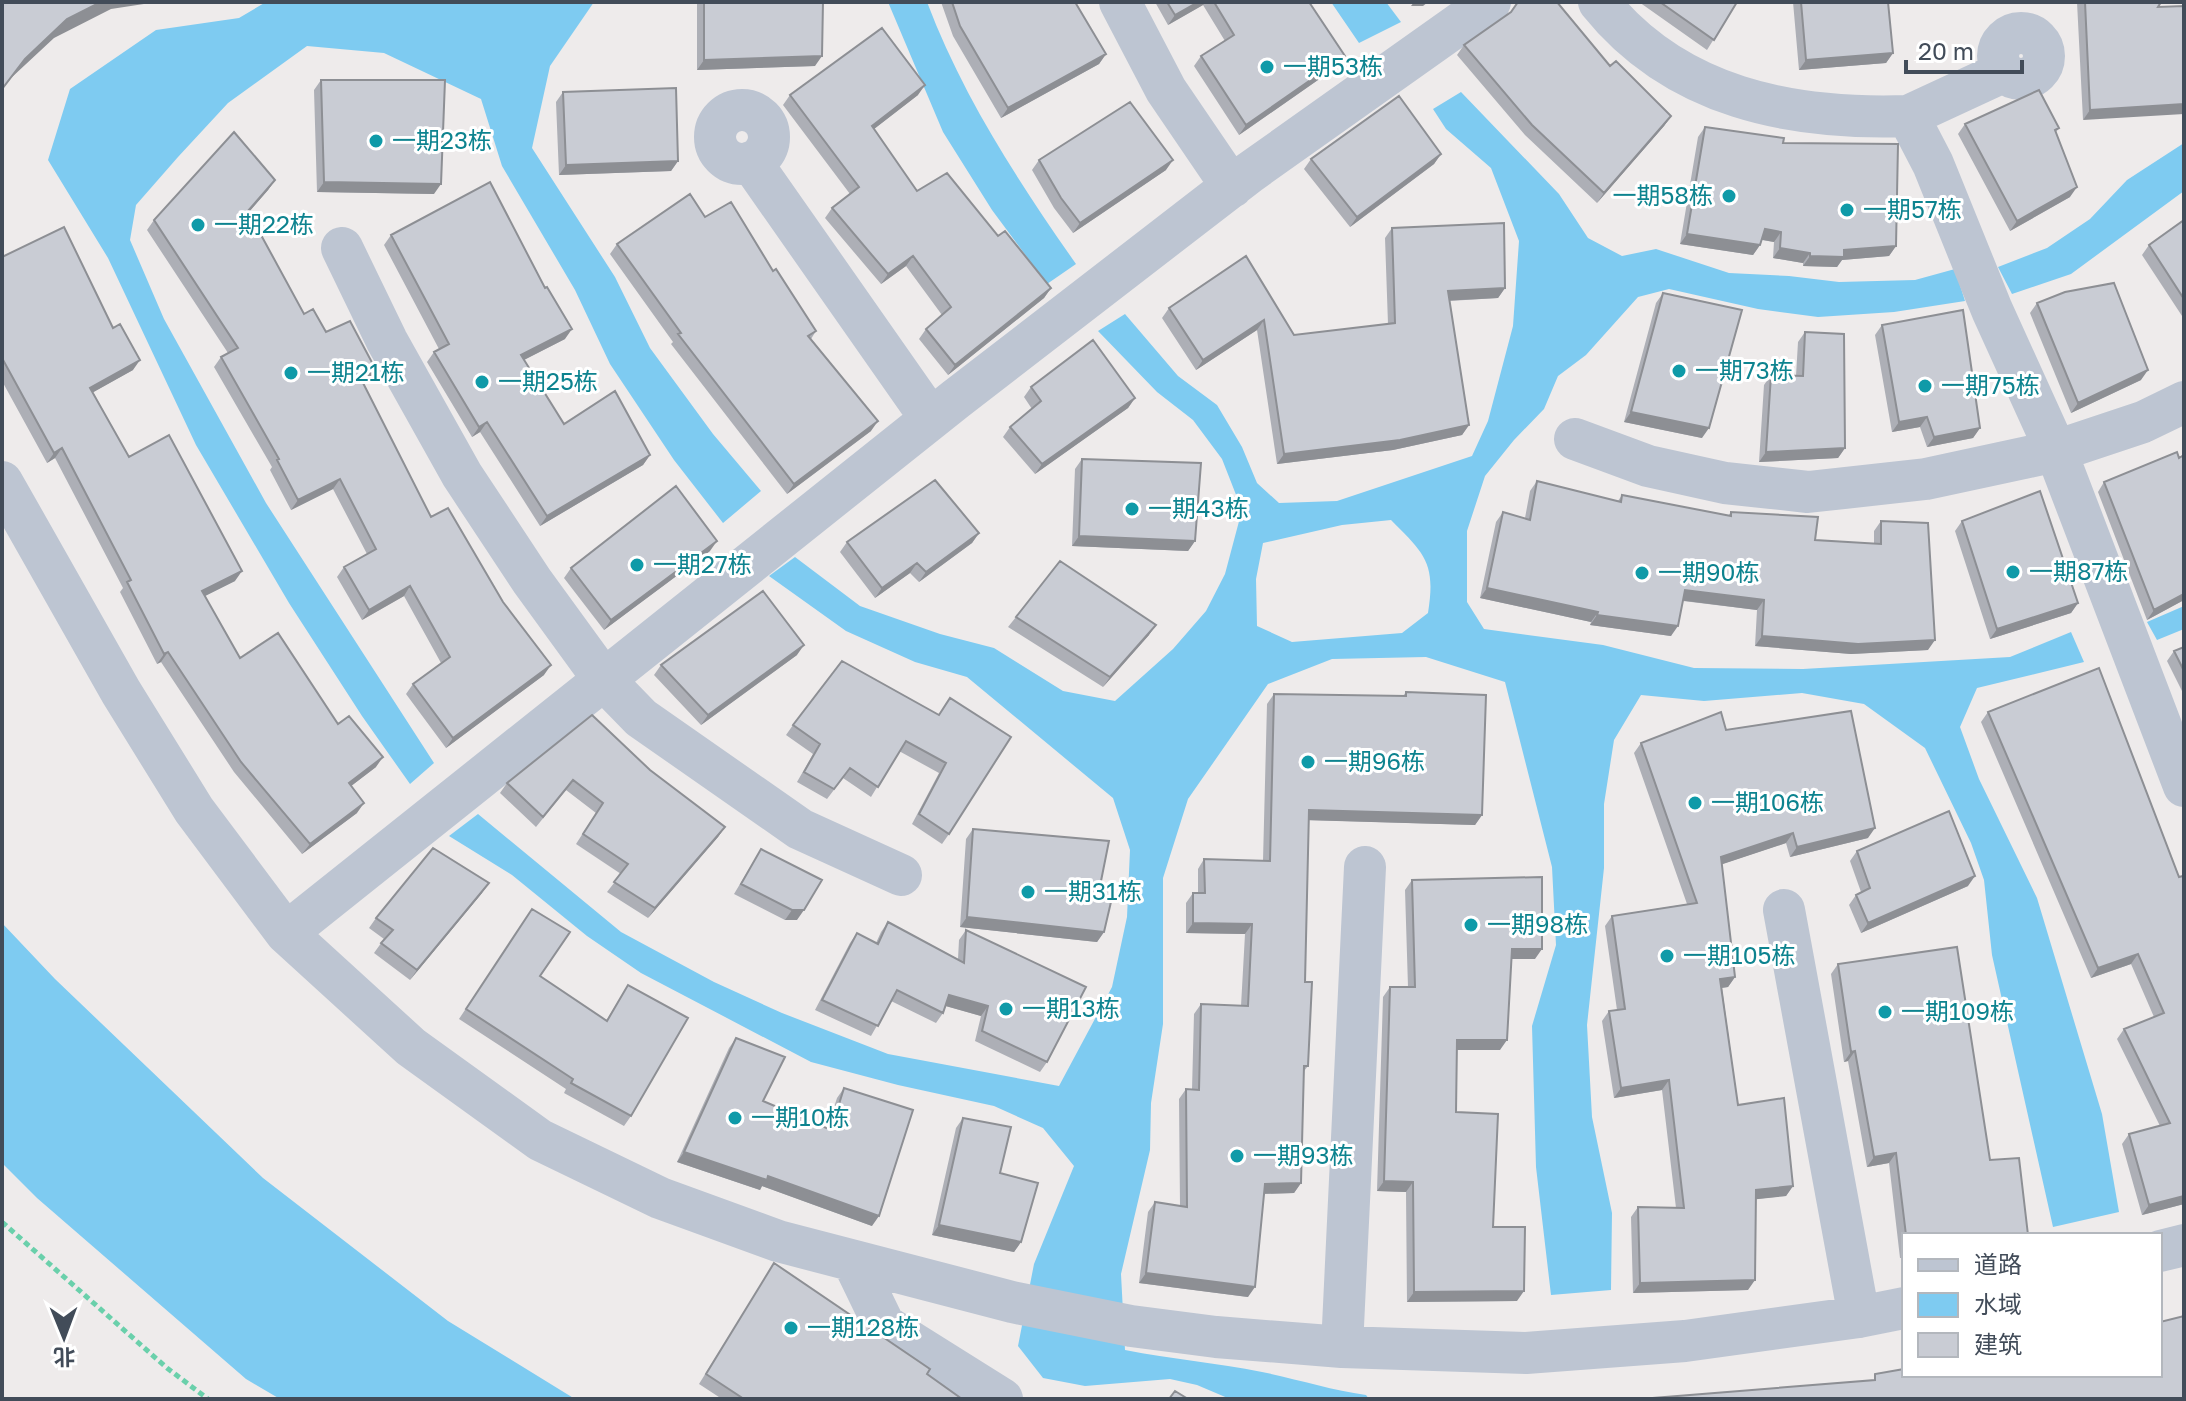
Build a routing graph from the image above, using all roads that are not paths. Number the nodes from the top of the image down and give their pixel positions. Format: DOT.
graph roads {
  1 [pos="1120,2"];
  2 [pos="1490,2"];
  3 [pos="1599,2"];
  4 [pos="2003,72"];
  5 [pos="1908,116"];
  6 [pos="751,162"];
  7 [pos="1232,187"];
  8 [pos="342,248"];
  9 [pos="2184,402"];
  10 [pos="931,419"];
  11 [pos="1575,439"];
  12 [pos="2056,451"];
  13 [pos="2,482"];
  14 [pos="604,680"];
  15 [pos="2184,786"];
  16 [pos="1365,867"];
  17 [pos="901,875"];
  18 [pos="1784,910"];
  19 [pos="286,933"];
  20 [pos="2184,1245"];
  21 [pos="2162,1250"];
  22 [pos="853,1261"];
  23 [pos="1902,1308"];
  24 [pos="1859,1317"];
  25 [pos="1342,1347"];
  26 [pos="1002,1399"];
  1 -- 7 [label="street"];
  2 -- 7 [label="street"];
  3 -- 5 [label="street"];
  4 -- 5 [label="street"];
  5 -- 12 [label="street"];
  6 -- 10 [label="street"];
  7 -- 10 [label="street"];
  8 -- 14 [label="street"];
  9 -- 12 [label="street"];
  10 -- 14 [label="street"];
  11 -- 12 [label="street"];
  12 -- 15 [label="street"];
  13 -- 19 [label="street"];
  14 -- 17 [label="street"];
  14 -- 19 [label="street"];
  16 -- 25 [label="street"];
  18 -- 24 [label="street"];
  19 -- 22 [label="street"];
  20 -- 21 [label="street"];
  22 -- 25 [label="street"];
  22 -- 26 [label="street"];
  23 -- 24 [label="street"];
  24 -- 25 [label="street"];
}
